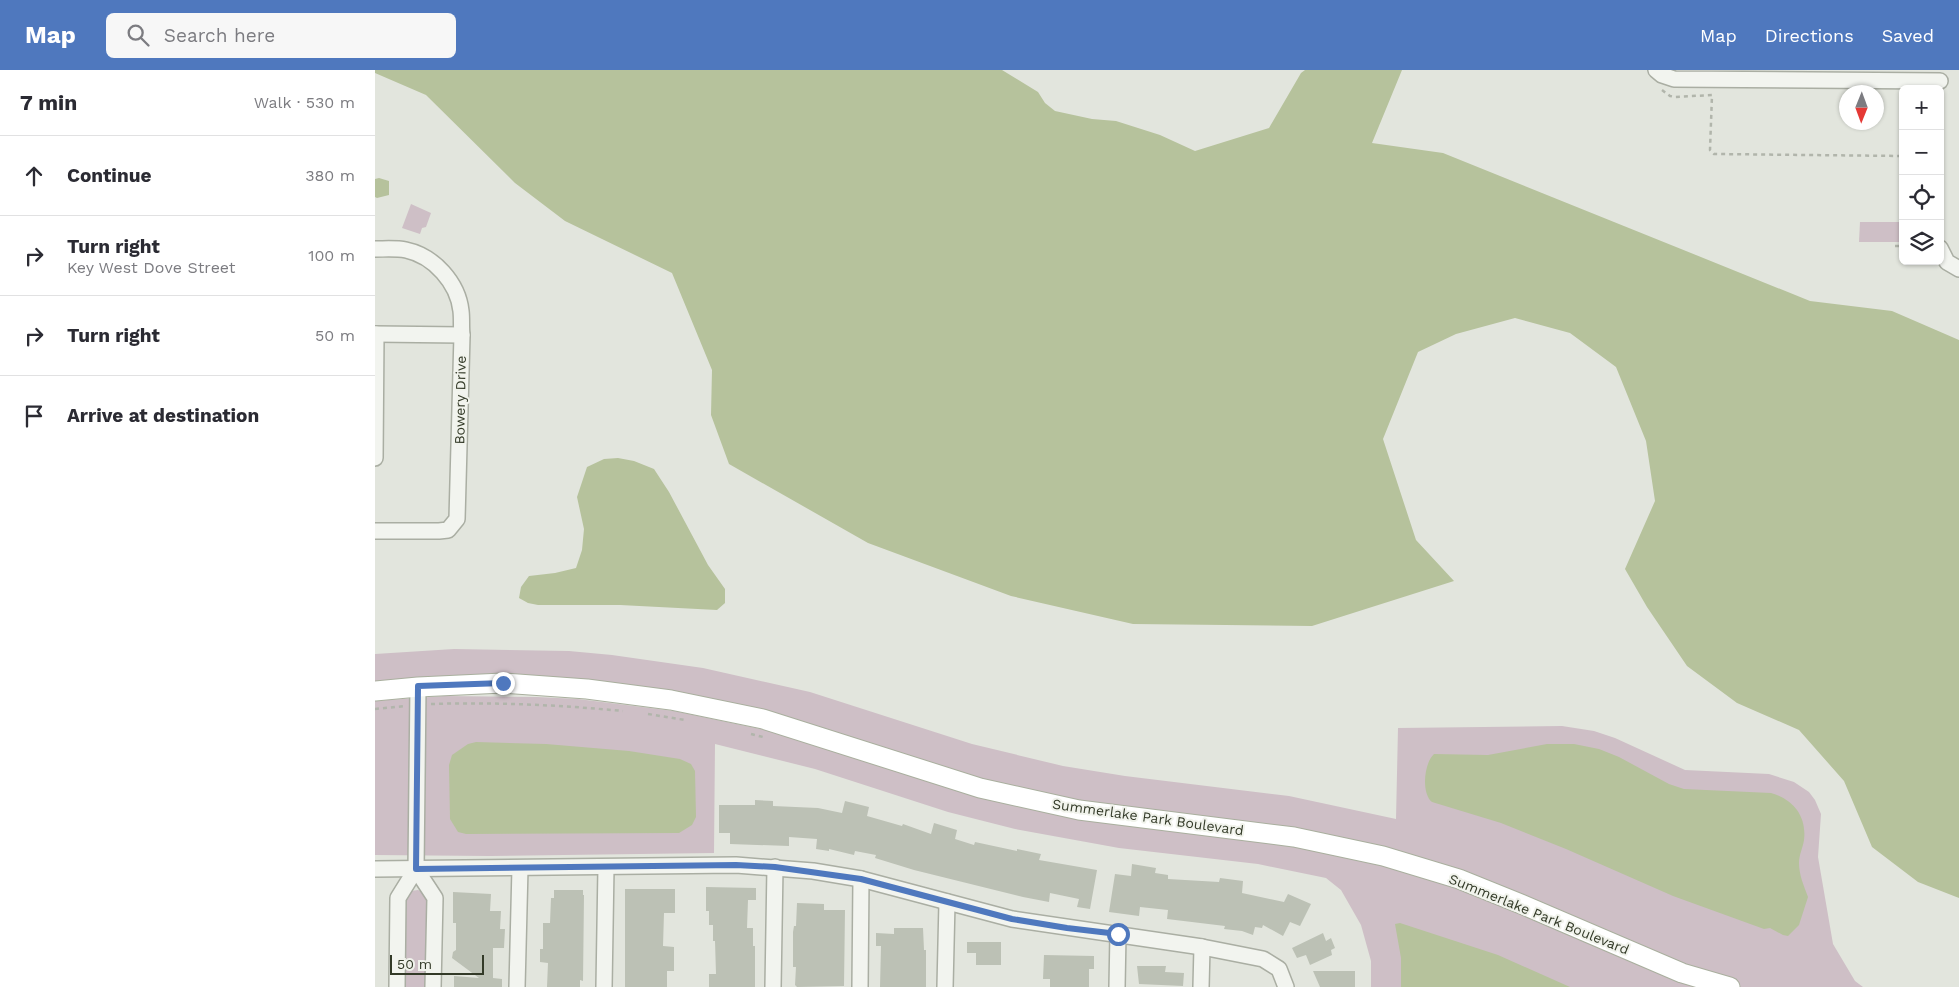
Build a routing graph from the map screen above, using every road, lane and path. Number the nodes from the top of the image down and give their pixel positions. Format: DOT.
graph roads {
  1 [pos="1656,70"];
  2 [pos="1940,80"];
  3 [pos="1658,86"];
  4 [pos="1899,156"];
  5 [pos="1895,246"];
  6 [pos="1899,246"];
  7 [pos="375,249"];
  8 [pos="1944,256"];
  9 [pos="1959,269"];
  10 [pos="375,334"];
  11 [pos="461,335"];
  12 [pos="375,458"];
  13 [pos="375,530"];
  14 [pos="418,686"];
  15 [pos="375,691"];
  16 [pos="606,867"];
  17 [pos="775,867"];
  18 [pos="520,868"];
  19 [pos="375,869"];
  20 [pos="416,869"];
  21 [pos="861,879"];
  22 [pos="947,902"];
  23 [pos="1118,934"];
  24 [pos="1202,947"];
  25 [pos="397,987"];
  26 [pos="433,987"];
  27 [pos="517,987"];
  28 [pos="604,987"];
  29 [pos="773,987"];
  30 [pos="860,987"];
  31 [pos="945,987"];
  32 [pos="1117,987"];
  33 [pos="1201,987"];
  34 [pos="1286,987"];
  35 [pos="1730,987"];
  1 -- 2 [label="street"];
  3 -- 4 [label="path"];
  5 -- 6 [label="path"];
  7 -- 11 [label="street, Bowery Drive"];
  8 -- 9 [label="street"];
  10 -- 11 [label="street"];
  10 -- 12 [label="street"];
  11 -- 13 [label="street, Bowery Drive"];
  14 -- 15 [label="main road, Summerlake Park Boulevard"];
  14 -- 20 [label="street"];
  14 -- 35 [label="main road, Summerlake Park Boulevard"];
  16 -- 17 [label="street"];
  16 -- 18 [label="street"];
  16 -- 28 [label="street"];
  17 -- 21 [label="street"];
  17 -- 29 [label="street"];
  18 -- 20 [label="street"];
  18 -- 27 [label="street"];
  19 -- 20 [label="street"];
  20 -- 25 [label="street"];
  20 -- 26 [label="street"];
  21 -- 22 [label="street"];
  21 -- 30 [label="street"];
  22 -- 23 [label="street"];
  22 -- 31 [label="street"];
  23 -- 24 [label="street"];
  23 -- 32 [label="street"];
  24 -- 33 [label="street"];
  24 -- 34 [label="street"];
}
